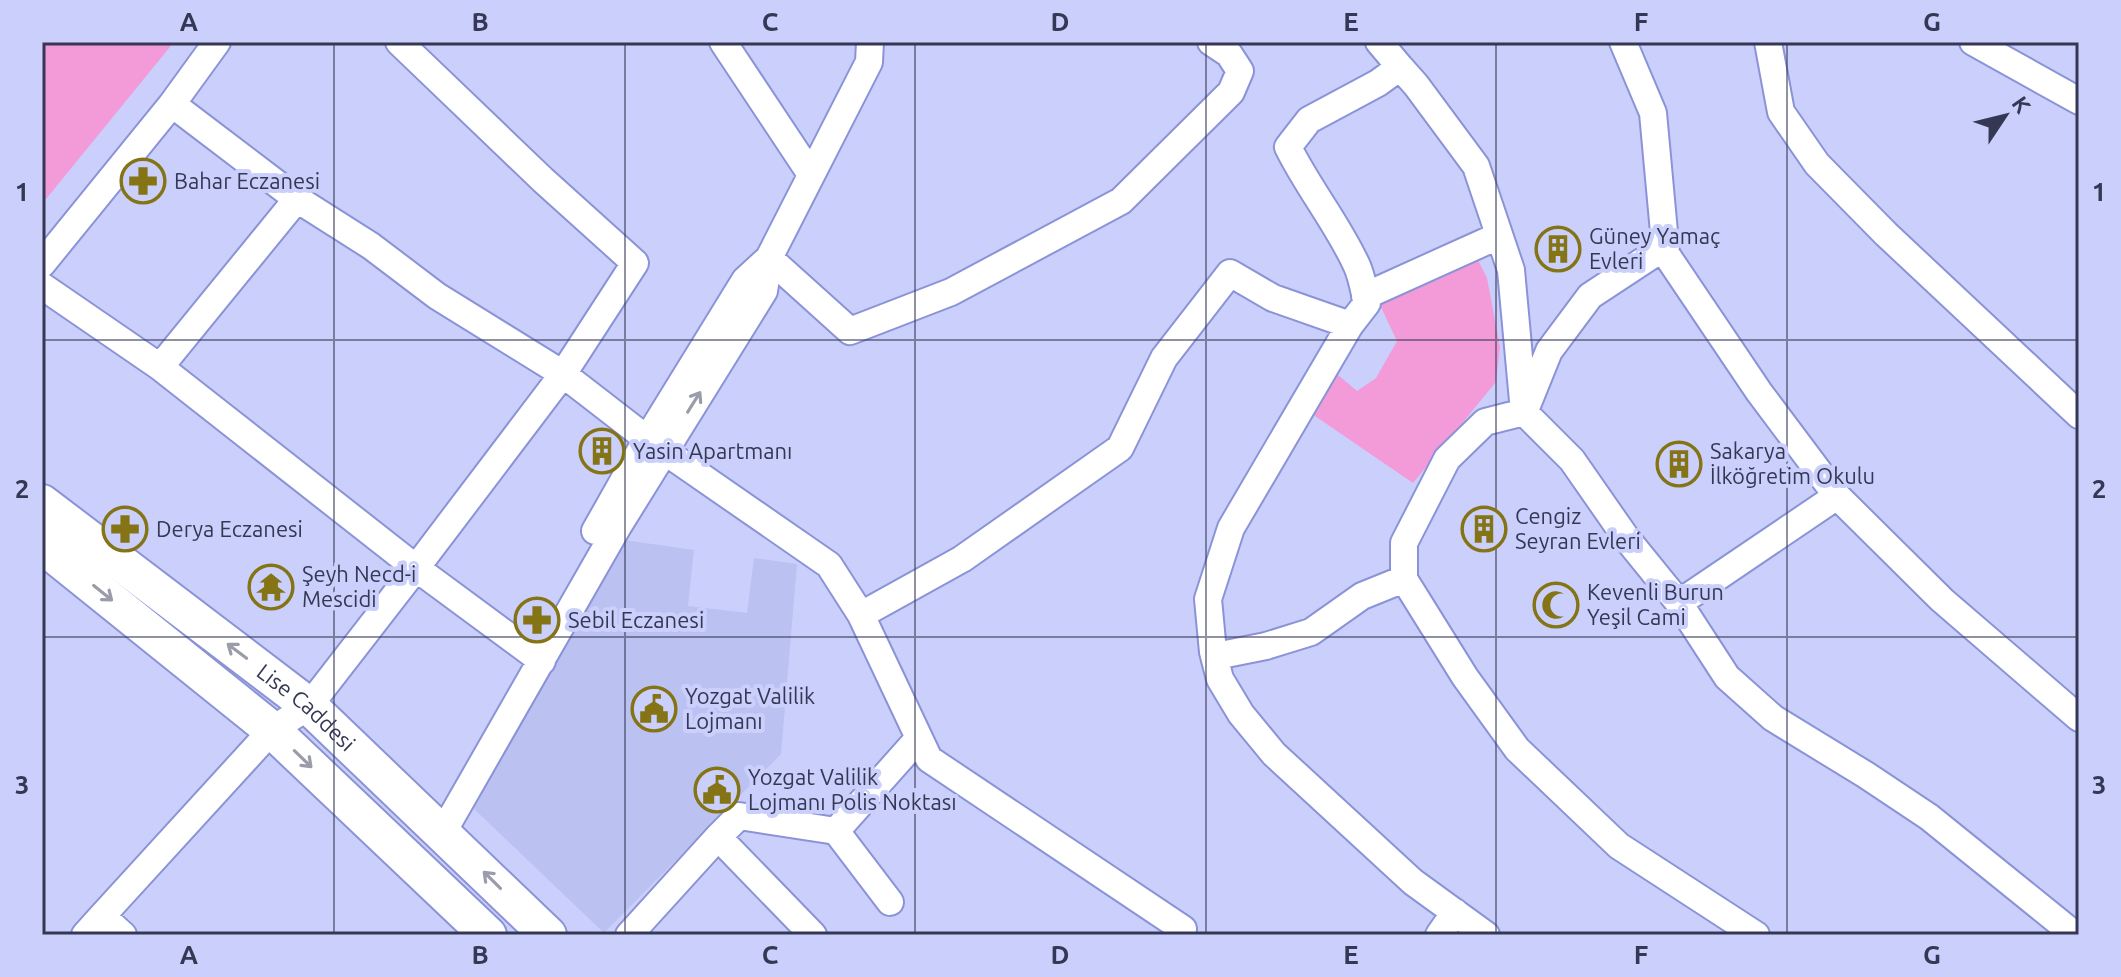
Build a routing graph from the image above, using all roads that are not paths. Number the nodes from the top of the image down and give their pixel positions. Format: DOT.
graph roads {
  1 [pos="217,42"];
  2 [pos="399,42"];
  3 [pos="723,42"];
  4 [pos="870,42"];
  5 [pos="1211,42"];
  6 [pos="1379,42"];
  7 [pos="1623,42"];
  8 [pos="1768,42"];
  9 [pos="1973,42"];
  10 [pos="1400,67"];
  11 [pos="2079,101"];
  12 [pos="172,104"];
  13 [pos="810,173"];
  14 [pos="297,199"];
  15 [pos="1498,236"];
  16 [pos="1666,246"];
  17 [pos="769,258"];
  18 [pos="42,264"];
  19 [pos="42,286"];
  20 [pos="1365,296"];
  21 [pos="1350,325"];
  22 [pos="160,367"];
  23 [pos="563,374"];
  24 [pos="1524,412"];
  25 [pos="2079,415"];
  26 [pos="655,445"];
  27 [pos="1837,496"];
  28 [pos="42,503"];
  29 [pos="42,545"];
  30 [pos="416,568"];
  31 [pos="1404,579"];
  32 [pos="1679,603"];
  33 [pos="861,615"];
  34 [pos="1213,652"];
  35 [pos="535,656"];
  36 [pos="309,706"];
  37 [pos="2079,718"];
  38 [pos="272,730"];
  39 [pos="918,739"];
  40 [pos="436,827"];
  41 [pos="836,831"];
  42 [pos="718,837"];
  43 [pos="890,902"];
  44 [pos="1455,912"];
  45 [pos="94,926"];
  46 [pos="1184,933"];
  47 [pos="123,935"];
  48 [pos="488,935"];
  49 [pos="548,935"];
  50 [pos="629,935"];
  51 [pos="813,935"];
  52 [pos="1439,935"];
  53 [pos="1486,935"];
  54 [pos="1756,935"];
  55 [pos="2075,935"];
  1 -- 12 [label="street"];
  2 -- 23 [label="street"];
  3 -- 13 [label="street"];
  4 -- 13 [label="street"];
  5 -- 17 [label="street"];
  6 -- 10 [label="street"];
  7 -- 16 [label="street"];
  8 -- 25 [label="street"];
  9 -- 11 [label="street"];
  10 -- 15 [label="street"];
  10 -- 20 [label="street"];
  12 -- 14 [label="street"];
  12 -- 18 [label="street"];
  13 -- 17 [label="street"];
  14 -- 22 [label="street"];
  14 -- 23 [label="street"];
  15 -- 20 [label="street"];
  15 -- 24 [label="street"];
  16 -- 24 [label="street"];
  16 -- 27 [label="street"];
  17 -- 26 [label="street"];
  19 -- 22 [label="street"];
  20 -- 21 [label="street"];
  21 -- 33 [label="street"];
  21 -- 34 [label="street"];
  22 -- 30 [label="street"];
  23 -- 26 [label="street"];
  23 -- 30 [label="street"];
  24 -- 31 [label="street"];
  24 -- 32 [label="street"];
  26 -- 33 [label="street"];
  26 -- 35 [label="street"];
  27 -- 32 [label="street"];
  27 -- 37 [label="street"];
  36 -- 28 [label="street, Lise Caddesi, one-way"];
  29 -- 38 [label="street, Lise Caddesi, one-way"];
  30 -- 35 [label="street"];
  30 -- 36 [label="street"];
  31 -- 34 [label="street"];
  31 -- 54 [label="street"];
  32 -- 55 [label="street"];
  33 -- 39 [label="street"];
  34 -- 44 [label="street"];
  35 -- 40 [label="street"];
  36 -- 38 [label="street"];
  36 -- 40 [label="street, Lise Caddesi"];
  38 -- 45 [label="street"];
  38 -- 48 [label="street, Lise Caddesi, one-way"];
  39 -- 41 [label="street"];
  39 -- 46 [label="street"];
  49 -- 40 [label="street, Lise Caddesi, one-way"];
  41 -- 42 [label="street"];
  41 -- 43 [label="street"];
  42 -- 50 [label="street"];
  42 -- 51 [label="street"];
  44 -- 52 [label="street"];
  44 -- 53 [label="street"];
  45 -- 47 [label="street"];
}
